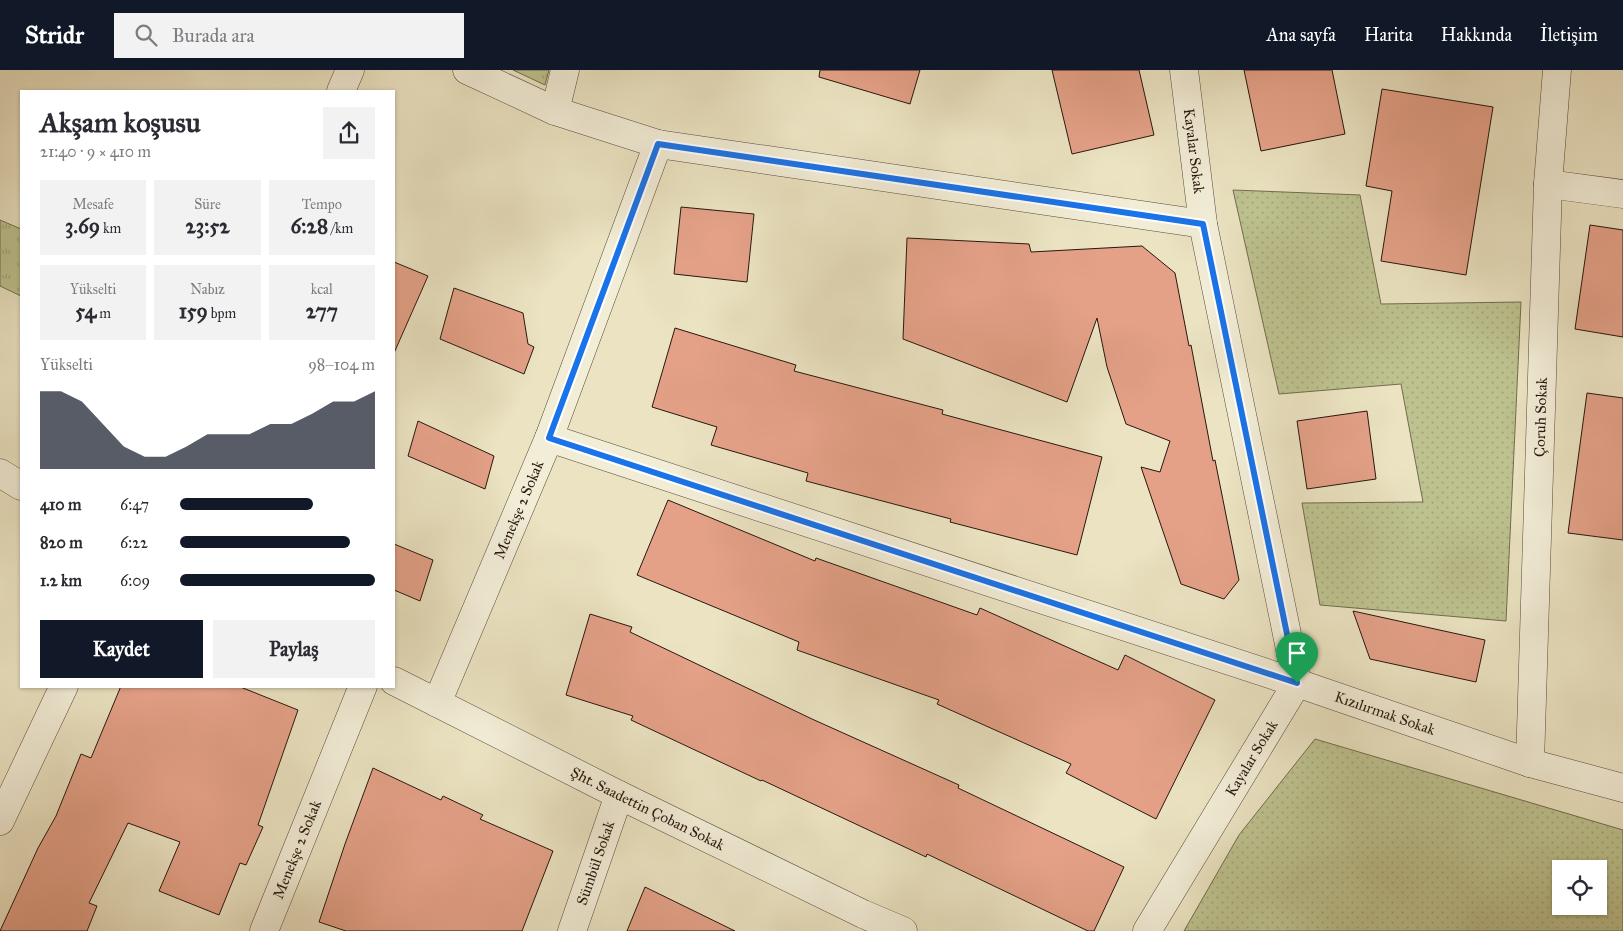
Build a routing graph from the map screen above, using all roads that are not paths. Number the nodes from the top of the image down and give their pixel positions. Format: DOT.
graph roads {
  1 [pos="350,70"];
  2 [pos="467,70"];
  3 [pos="565,70"];
  4 [pos="1184,70"];
  5 [pos="1557,70"];
  6 [pos="341,90"];
  7 [pos="555,111"];
  8 [pos="658,144"];
  9 [pos="1548,184"];
  10 [pos="1623,194"];
  11 [pos="1203,224"];
  12 [pos="549,438"];
  13 [pos="0,473"];
  14 [pos="20,485"];
  15 [pos="395,682"];
  16 [pos="1297,683"];
  17 [pos="63,688"];
  18 [pos="362,688"];
  19 [pos="437,703"];
  20 [pos="1530,763"];
  21 [pos="1623,788"];
  22 [pos="619,795"];
  23 [pos="0,820"];
  24 [pos="860,922"];
  25 [pos="264,931"];
  26 [pos="572,931"];
  27 [pos="903,931"];
  28 [pos="1147,931"];
  1 -- 6 [label="street"];
  2 -- 7 [label="street"];
  3 -- 7 [label="street"];
  4 -- 11 [label="street, Kayalar Sokak"];
  5 -- 9 [label="street, Çoruh Sokak"];
  7 -- 8 [label="street"];
  8 -- 11 [label="street"];
  8 -- 12 [label="street, Menekşe 2 Sokak"];
  9 -- 10 [label="street"];
  9 -- 20 [label="street, Çoruh Sokak"];
  11 -- 16 [label="street, Kayalar Sokak"];
  12 -- 16 [label="street, Kızılırmak Sokak"];
  12 -- 19 [label="street, Menekşe 2 Sokak"];
  13 -- 14 [label="street"];
  15 -- 19 [label="street, Şht. Saadettin Çoban Sokak"];
  16 -- 20 [label="street, Kızılırmak Sokak"];
  16 -- 28 [label="street, Kayalar Sokak"];
  17 -- 23 [label="street"];
  18 -- 25 [label="street, Menekşe 2 Sokak"];
  19 -- 22 [label="street, Şht. Saadettin Çoban Sokak"];
  20 -- 21 [label="street, Kızılırmak Sokak"];
  22 -- 24 [label="street, Şht. Saadettin Çoban Sokak"];
  22 -- 26 [label="street, Sümbül Sokak"];
  24 -- 27 [label="street, Şht. Saadettin Çoban Sokak"];
}
